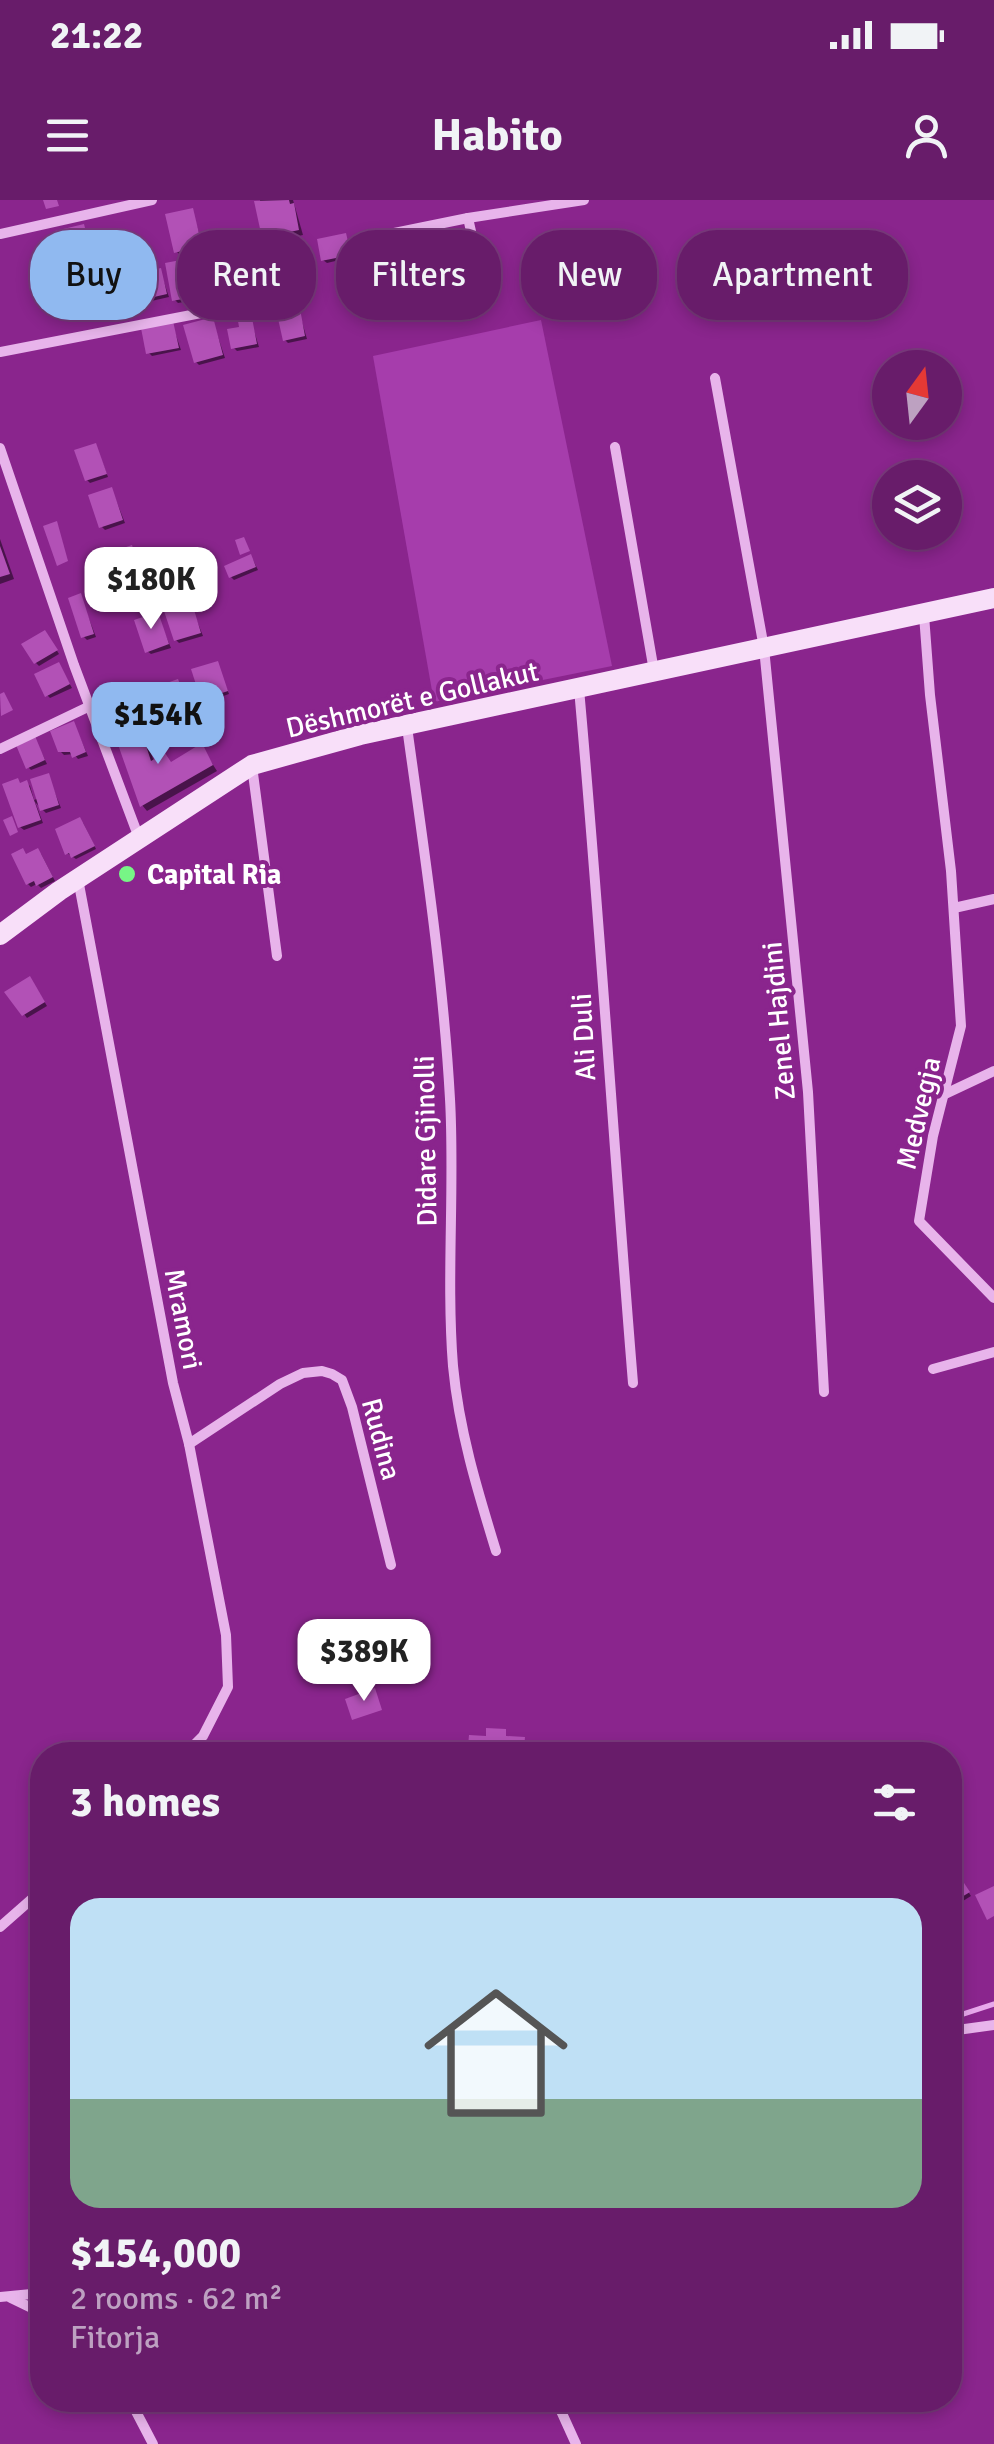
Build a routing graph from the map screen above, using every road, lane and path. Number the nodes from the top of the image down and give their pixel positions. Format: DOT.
graph roads {
  1 [pos="152,200"];
  2 [pos="584,200"];
  3 [pos="468,218"];
  4 [pos="409,230"];
  5 [pos="471,230"];
  6 [pos="0,234"];
  7 [pos="177,318"];
  8 [pos="0,352"];
  9 [pos="715,378"];
  10 [pos="615,446"];
  11 [pos="0,448"];
  12 [pos="994,598"];
  13 [pos="924,615"];
  14 [pos="764,648"];
  15 [pos="654,672"];
  16 [pos="579,688"];
  17 [pos="90,706"];
  18 [pos="407,727"];
  19 [pos="0,750"];
  20 [pos="252,764"];
  21 [pos="140,839"];
  22 [pos="78,879"];
  23 [pos="994,899"];
  24 [pos="954,908"];
  25 [pos="0,935"];
  26 [pos="277,956"];
  27 [pos="994,1071"];
  28 [pos="943,1095"];
  29 [pos="994,1298"];
  30 [pos="994,1352"];
  31 [pos="933,1370"];
  32 [pos="633,1383"];
  33 [pos="824,1392"];
  34 [pos="188,1444"];
  35 [pos="496,1551"];
  36 [pos="391,1565"];
  37 [pos="197,1742"];
  38 [pos="30,1900"];
  39 [pos="0,1926"];
  40 [pos="994,2025"];
  41 [pos="962,2029"];
  42 [pos="30,2295"];
  43 [pos="5,2298"];
  44 [pos="30,2307"];
  45 [pos="136,2412"];
  46 [pos="561,2412"];
  47 [pos="153,2444"];
  48 [pos="576,2444"];
  1 -- 6 [label="street"];
  2 -- 3 [label="street"];
  3 -- 4 [label="street"];
  3 -- 5 [label="street"];
  7 -- 8 [label="street"];
  9 -- 14 [label="street"];
  10 -- 15 [label="street"];
  11 -- 17 [label="street"];
  12 -- 13 [label="street, Dëshmorët e Gollakut"];
  13 -- 14 [label="street, Dëshmorët e Gollakut"];
  13 -- 24 [label="street, Medvegja"];
  14 -- 15 [label="street, Dëshmorët e Gollakut"];
  14 -- 33 [label="street, Zenel Hajdini"];
  15 -- 16 [label="street, Dëshmorët e Gollakut"];
  16 -- 18 [label="street, Dëshmorët e Gollakut"];
  16 -- 32 [label="street, Ali Duli"];
  17 -- 19 [label="street"];
  17 -- 21 [label="street"];
  18 -- 20 [label="street, Dëshmorët e Gollakut"];
  18 -- 35 [label="street, Didare Gjinolli"];
  20 -- 21 [label="street, Dëshmorët e Gollakut"];
  20 -- 26 [label="street"];
  21 -- 22 [label="street, Dëshmorët e Gollakut"];
  22 -- 25 [label="street, Dëshmorët e Gollakut"];
  22 -- 34 [label="street, Mramori"];
  23 -- 24 [label="street"];
  24 -- 28 [label="street, Medvegja"];
  27 -- 28 [label="street"];
  28 -- 29 [label="street, Medvegja"];
  30 -- 31 [label="street"];
  34 -- 36 [label="street, Rudina"];
  34 -- 37 [label="street, Mramori"];
  38 -- 39 [label="street"];
  40 -- 41 [label="street"];
  42 -- 43 [label="street"];
  43 -- 44 [label="street"];
  45 -- 47 [label="street"];
  46 -- 48 [label="street"];
}
